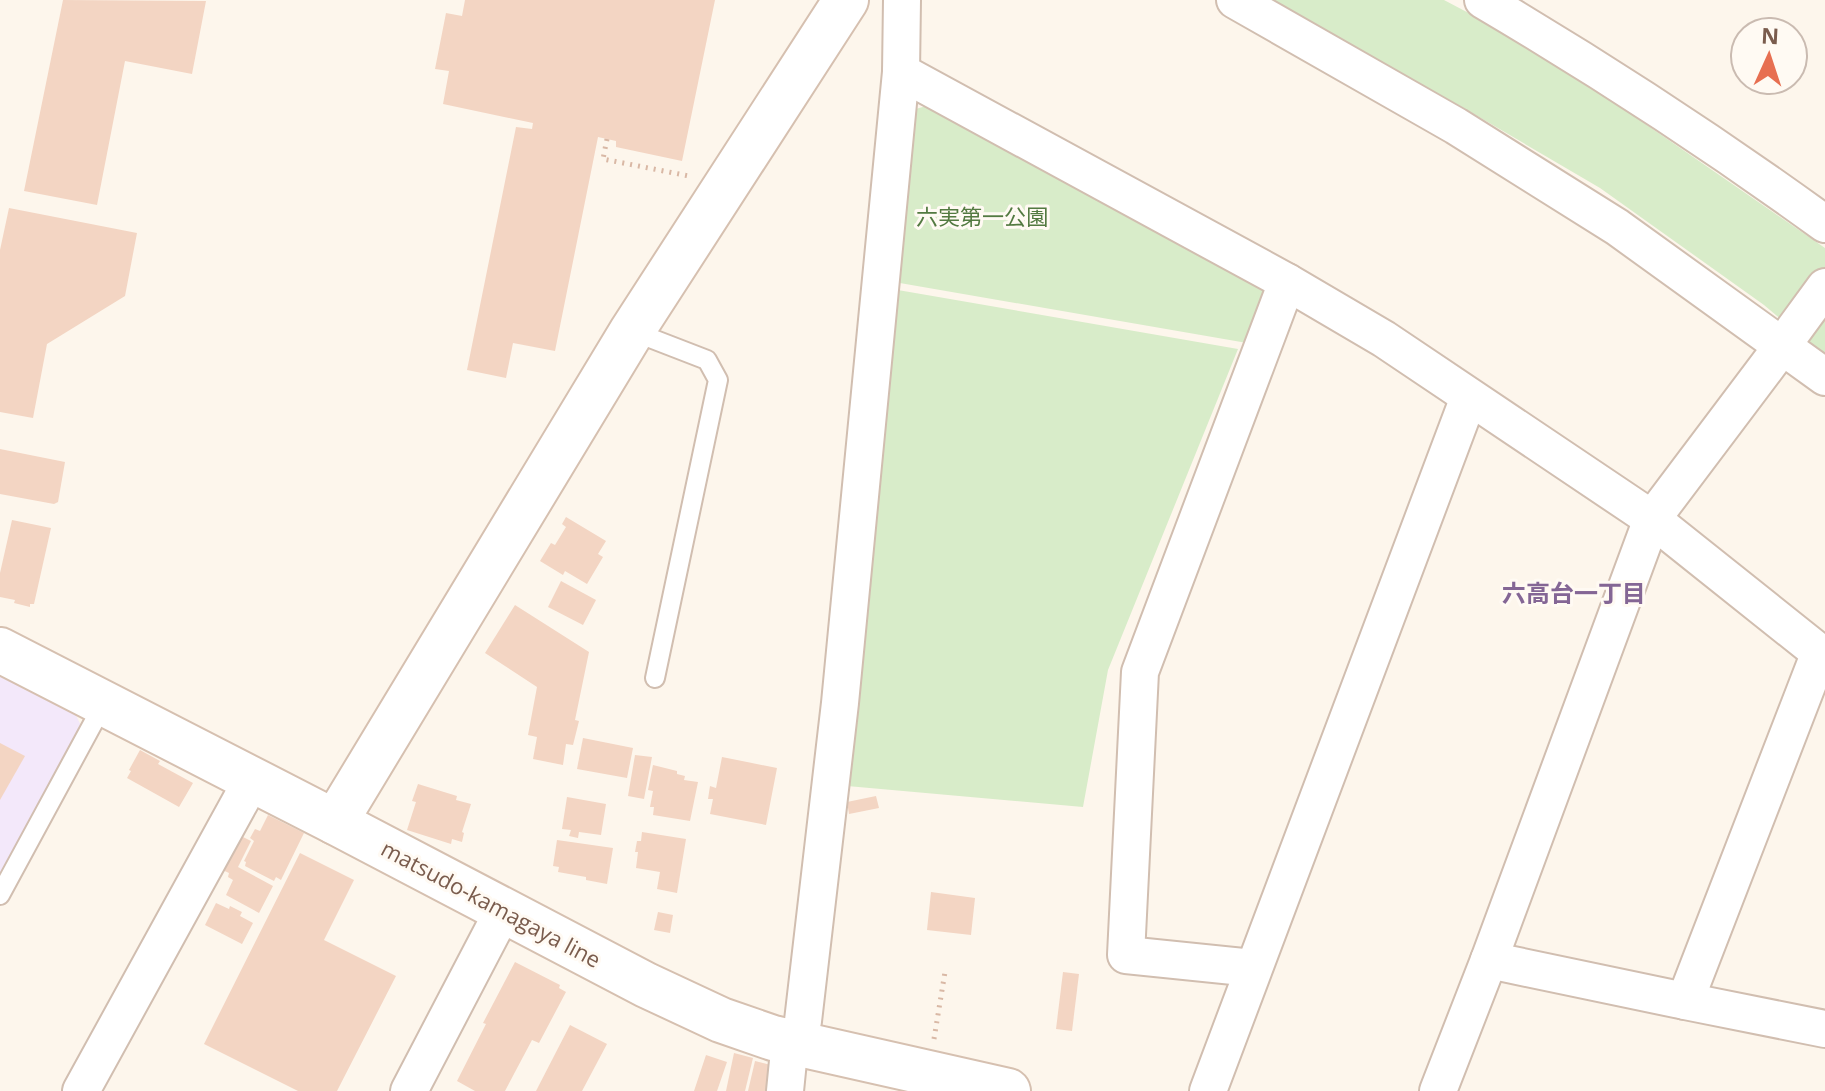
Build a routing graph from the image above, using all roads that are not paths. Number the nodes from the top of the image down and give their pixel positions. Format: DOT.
graph roads {
  1 [pos="846,0"];
  2 [pos="902,0"];
  3 [pos="1235,0"];
  4 [pos="1483,0"];
  5 [pos="901,72"];
  6 [pos="1825,224"];
  7 [pos="1287,282"];
  8 [pos="1825,287"];
  9 [pos="632,331"];
  10 [pos="1782,346"];
  11 [pos="1825,377"];
  12 [pos="1469,397"];
  13 [pos="1652,519"];
  14 [pos="0,650"];
  15 [pos="1822,655"];
  16 [pos="655,678"];
  17 [pos="104,703"];
  18 [pos="252,780"];
  19 [pos="335,822"];
  20 [pos="0,895"];
  21 [pos="503,911"];
  22 [pos="1489,960"];
  23 [pos="1253,968"];
  24 [pos="1685,1001"];
  25 [pos="1825,1029"];
  26 [pos="797,1044"];
  27 [pos="81,1091"];
  28 [pos="409,1091"];
  29 [pos="785,1091"];
  30 [pos="1007,1091"];
  31 [pos="1208,1091"];
  32 [pos="1438,1091"];
  1 -- 9 [label="main road"];
  2 -- 5 [label="street"];
  3 -- 10 [label="street"];
  4 -- 6 [label="street"];
  5 -- 7 [label="street"];
  5 -- 26 [label="street"];
  7 -- 12 [label="street"];
  7 -- 23 [label="street"];
  8 -- 10 [label="street"];
  9 -- 16 [label="lane"];
  9 -- 19 [label="main road"];
  10 -- 11 [label="street"];
  10 -- 13 [label="street"];
  12 -- 13 [label="street"];
  12 -- 23 [label="street"];
  13 -- 15 [label="street"];
  13 -- 22 [label="street"];
  14 -- 17 [label="main road, matsudo-kamagaya line"];
  15 -- 24 [label="street"];
  17 -- 18 [label="main road, matsudo-kamagaya line"];
  17 -- 20 [label="lane"];
  18 -- 19 [label="main road, matsudo-kamagaya line"];
  18 -- 27 [label="street"];
  19 -- 21 [label="main road, matsudo-kamagaya line"];
  21 -- 26 [label="main road, matsudo-kamagaya line"];
  21 -- 28 [label="street"];
  22 -- 24 [label="street"];
  22 -- 32 [label="street"];
  23 -- 31 [label="street"];
  24 -- 25 [label="street"];
  26 -- 29 [label="street"];
  26 -- 30 [label="main road, matsudo-kamagaya line"];
}
